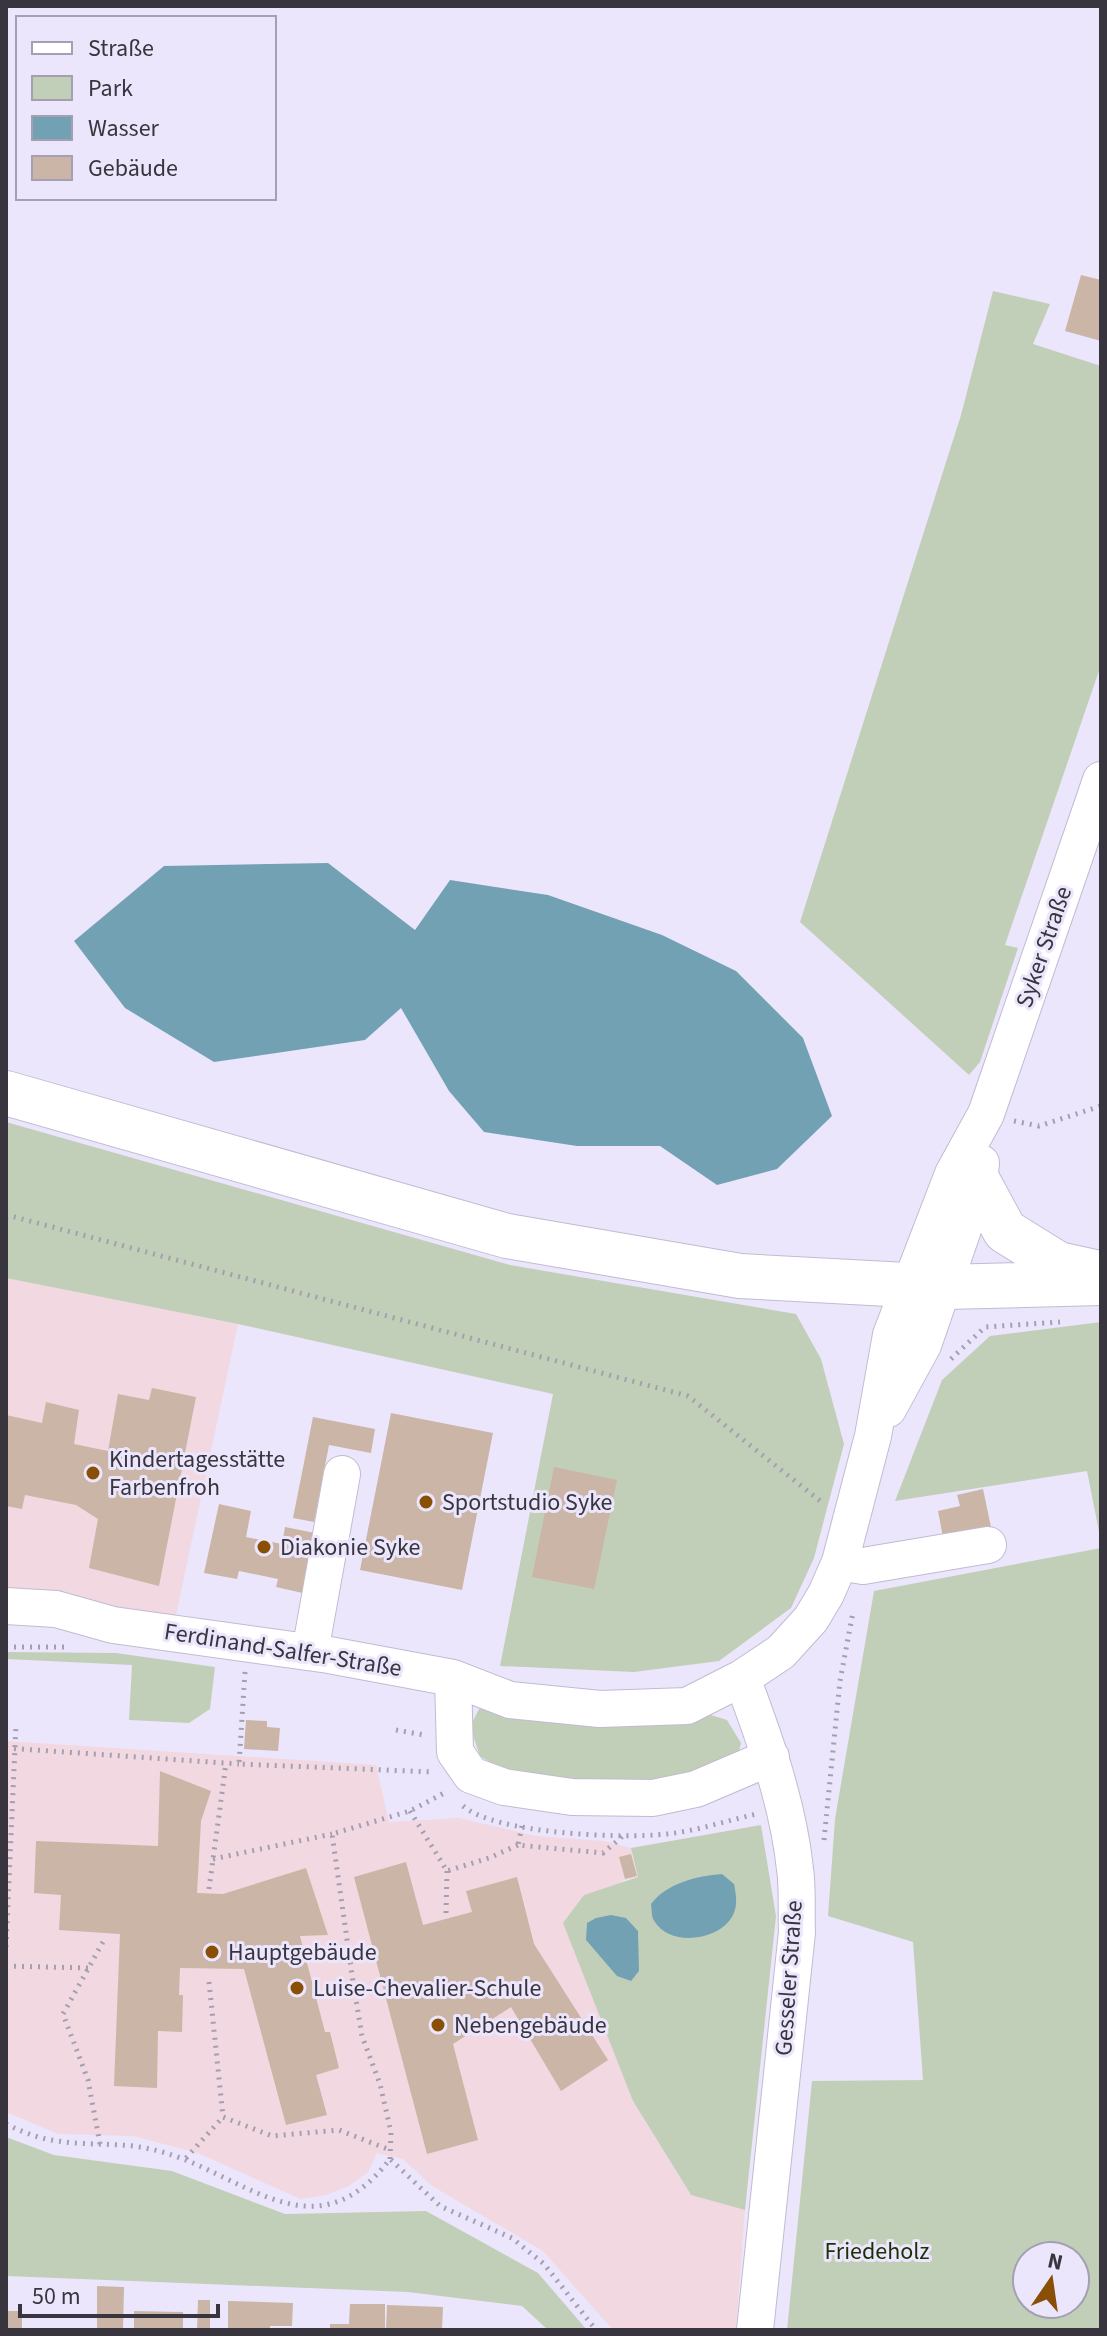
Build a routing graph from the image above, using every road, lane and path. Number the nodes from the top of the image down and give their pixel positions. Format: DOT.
graph roads {
  1 [pos="1101,780"];
  2 [pos="6,1093"];
  3 [pos="1101,1106"];
  4 [pos="1005,1118"];
  5 [pos="1039,1126"];
  6 [pos="979,1183"];
  7 [pos="6,1217"];
  8 [pos="1101,1273"];
  9 [pos="1101,1283"];
  10 [pos="947,1286"];
  11 [pos="1072,1321"];
  12 [pos="342,1474"];
  13 [pos="850,1524"];
  14 [pos="988,1545"];
  15 [pos="840,1562"];
  16 [pos="6,1606"];
  17 [pos="113,1625"];
  18 [pos="6,1631"];
  19 [pos="6,1647"];
  20 [pos="70,1647"];
  21 [pos="310,1652"];
  22 [pos="246,1663"];
  23 [pos="453,1678"];
  24 [pos="742,1678"];
  25 [pos="16,1725"];
  26 [pos="396,1730"];
  27 [pos="437,1737"];
  28 [pos="6,1748"];
  29 [pos="15,1749"];
  30 [pos="771,1757"];
  31 [pos="435,1760"];
  32 [pos="226,1763"];
  33 [pos="239,1764"];
  34 [pos="434,1772"];
  35 [pos="446,1792"];
  36 [pos="784,1808"];
  37 [pos="410,1811"];
  38 [pos="522,1826"];
  39 [pos="332,1834"];
  40 [pos="625,1834"];
  41 [pos="518,1845"];
  42 [pos="213,1859"];
  43 [pos="447,1871"];
  44 [pos="209,1889"];
  45 [pos="446,1913"];
  46 [pos="104,1940"];
  47 [pos="6,1947"];
  48 [pos="6,1966"];
  49 [pos="88,1968"];
  50 [pos="209,1982"];
  51 [pos="223,2117"];
  52 [pos="6,2124"];
  53 [pos="100,2144"];
  54 [pos="390,2150"];
  55 [pos="186,2158"];
  56 [pos="390,2159"];
  57 [pos="596,2330"];
  58 [pos="755,2330"];
  1 -- 4 [label="street, Syker Straße"];
  2 -- 10 [label="main road"];
  3 -- 5 [label="path"];
  4 -- 6 [label="street, Syker Straße"];
  4 -- 10 [label="street, Syker Straße"];
  6 -- 8 [label="main road"];
  6 -- 10 [label="street, Syker Straße"];
  7 -- 13 [label="path"];
  9 -- 10 [label="main road"];
  10 -- 11 [label="path"];
  10 -- 13 [label="street"];
  12 -- 21 [label="street"];
  13 -- 15 [label="street"];
  14 -- 15 [label="street"];
  15 -- 24 [label="street"];
  16 -- 17 [label="street, Ferdinand-Salfer-Straße"];
  17 -- 18 [label="street, Ferdinand-Salfer-Straße"];
  17 -- 21 [label="street, Ferdinand-Salfer-Straße"];
  19 -- 20 [label="path"];
  21 -- 23 [label="street, Ferdinand-Salfer-Straße"];
  22 -- 33 [label="path"];
  23 -- 24 [label="street, Ferdinand-Salfer-Straße"];
  23 -- 30 [label="street"];
  24 -- 30 [label="street, Gesseler Straße"];
  25 -- 29 [label="path"];
  26 -- 27 [label="path"];
  28 -- 29 [label="path"];
  29 -- 32 [label="path"];
  29 -- 47 [label="path"];
  30 -- 36 [label="street, Gesseler Straße"];
  31 -- 34 [label="path"];
  32 -- 33 [label="path"];
  32 -- 42 [label="path"];
  33 -- 34 [label="path"];
  34 -- 35 [label="path"];
  35 -- 37 [label="path"];
  35 -- 38 [label="path"];
  36 -- 40 [label="path"];
  36 -- 58 [label="street, Gesseler Straße"];
  37 -- 39 [label="path"];
  37 -- 43 [label="path"];
  38 -- 40 [label="path"];
  38 -- 41 [label="path"];
  39 -- 42 [label="path"];
  39 -- 54 [label="path"];
  40 -- 41 [label="path"];
  41 -- 43 [label="path"];
  42 -- 44 [label="path"];
  43 -- 45 [label="path"];
  46 -- 49 [label="path"];
  48 -- 49 [label="path"];
  49 -- 53 [label="path"];
  50 -- 51 [label="path"];
  51 -- 54 [label="path"];
  51 -- 55 [label="path"];
  52 -- 53 [label="path"];
  53 -- 55 [label="path"];
  54 -- 56 [label="path"];
  55 -- 56 [label="path"];
  56 -- 57 [label="path"];
}
